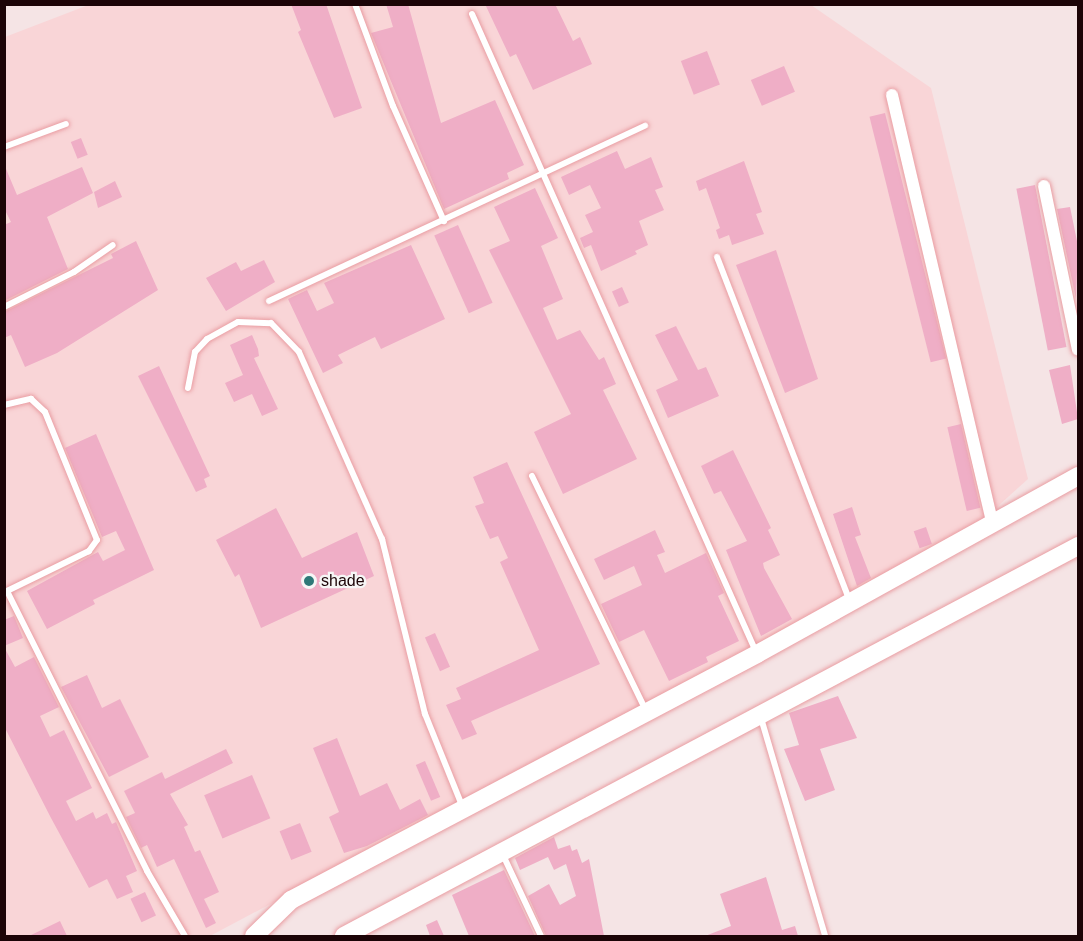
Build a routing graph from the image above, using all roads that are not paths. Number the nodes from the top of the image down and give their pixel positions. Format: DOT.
graph roads {
  1 [pos="355,4"];
  2 [pos="472,14"];
  3 [pos="892,95"];
  4 [pos="66,124"];
  5 [pos="645,126"];
  6 [pos="4,147"];
  7 [pos="545,176"];
  8 [pos="1044,186"];
  9 [pos="444,221"];
  10 [pos="113,245"];
  11 [pos="717,257"];
  12 [pos="269,301"];
  13 [pos="4,307"];
  14 [pos="1078,350"];
  15 [pos="188,388"];
  16 [pos="4,405"];
  17 [pos="532,476"];
  18 [pos="1078,476"];
  19 [pos="993,524"];
  20 [pos="1078,546"];
  21 [pos="6,592"];
  22 [pos="850,602"];
  23 [pos="757,654"];
  24 [pos="646,712"];
  25 [pos="761,717"];
  26 [pos="464,808"];
  27 [pos="503,854"];
  28 [pos="185,936"];
  29 [pos="255,936"];
  30 [pos="344,936"];
  31 [pos="541,936"];
  32 [pos="825,936"];
  1 -- 9 [label="lane"];
  2 -- 7 [label="lane"];
  3 -- 19 [label="street"];
  4 -- 6 [label="lane"];
  5 -- 7 [label="lane"];
  7 -- 9 [label="lane"];
  7 -- 23 [label="lane"];
  8 -- 14 [label="street"];
  9 -- 12 [label="lane"];
  10 -- 13 [label="lane"];
  11 -- 22 [label="lane"];
  15 -- 26 [label="lane"];
  16 -- 21 [label="lane"];
  17 -- 24 [label="lane"];
  18 -- 19 [label="main road"];
  19 -- 22 [label="main road"];
  20 -- 25 [label="main road"];
  21 -- 28 [label="lane"];
  22 -- 23 [label="main road"];
  23 -- 24 [label="main road"];
  24 -- 26 [label="main road"];
  25 -- 27 [label="main road"];
  25 -- 32 [label="lane"];
  26 -- 29 [label="main road"];
  27 -- 30 [label="main road"];
  27 -- 31 [label="lane"];
}
